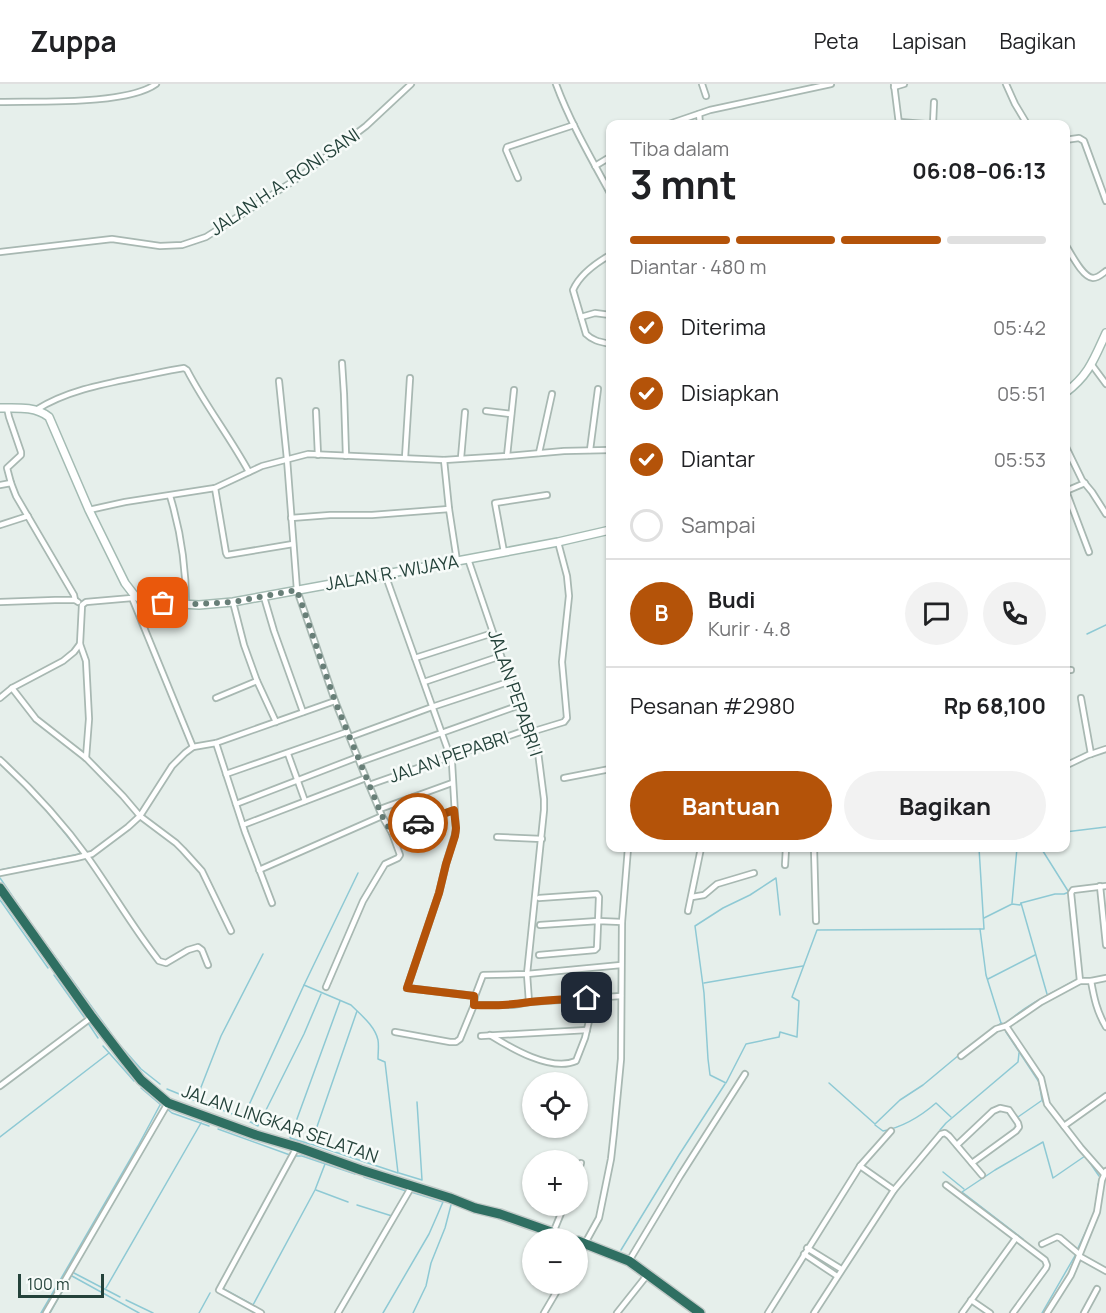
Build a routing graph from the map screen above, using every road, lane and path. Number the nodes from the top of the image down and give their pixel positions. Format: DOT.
graph roads {
  1 [pos="156,84"];
  2 [pos="411,84"];
  3 [pos="556,84"];
  4 [pos="702,84"];
  5 [pos="831,84"];
  6 [pos="904,84"];
  7 [pos="1006,84"];
  8 [pos="894,85"];
  9 [pos="706,96"];
  10 [pos="0,102"];
  11 [pos="934,102"];
  12 [pos="699,114"];
  13 [pos="681,120"];
  14 [pos="700,120"];
  15 [pos="899,120"];
  16 [pos="933,120"];
  17 [pos="1025,120"];
  18 [pos="574,125"];
  19 [pos="1070,139"];
  20 [pos="606,159"];
  21 [pos="595,166"];
  22 [pos="518,178"];
  23 [pos="606,186"];
  24 [pos="1106,201"];
  25 [pos="0,252"];
  26 [pos="1070,252"];
  27 [pos="606,257"];
  28 [pos="1106,271"];
  29 [pos="606,314"];
  30 [pos="581,317"];
  31 [pos="1106,333"];
  32 [pos="606,343"];
  33 [pos="342,363"];
  34 [pos="1092,364"];
  35 [pos="410,378"];
  36 [pos="279,381"];
  37 [pos="1106,384"];
  38 [pos="598,389"];
  39 [pos="1070,389"];
  40 [pos="514,390"];
  41 [pos="552,394"];
  42 [pos="3,408"];
  43 [pos="36,410"];
  44 [pos="316,411"];
  45 [pos="486,411"];
  46 [pos="465,412"];
  47 [pos="511,414"];
  48 [pos="590,450"];
  49 [pos="606,450"];
  50 [pos="539,453"];
  51 [pos="1070,454"];
  52 [pos="318,455"];
  53 [pos="346,456"];
  54 [pos="507,456"];
  55 [pos="405,458"];
  56 [pos="461,458"];
  57 [pos="287,459"];
  58 [pos="444,459"];
  59 [pos="249,472"];
  60 [pos="11,483"];
  61 [pos="1085,483"];
  62 [pos="0,485"];
  63 [pos="215,488"];
  64 [pos="1070,489"];
  65 [pos="547,495"];
  66 [pos="170,496"];
  67 [pos="1070,504"];
  68 [pos="449,509"];
  69 [pos="89,510"];
  70 [pos="1106,514"];
  71 [pos="28,516"];
  72 [pos="291,518"];
  73 [pos="0,525"];
  74 [pos="606,531"];
  75 [pos="558,542"];
  76 [pos="293,544"];
  77 [pos="504,552"];
  78 [pos="1089,552"];
  79 [pos="468,559"];
  80 [pos="457,561"];
  81 [pos="385,574"];
  82 [pos="297,590"];
  83 [pos="133,597"];
  84 [pos="264,597"];
  85 [pos="75,600"];
  86 [pos="0,602"];
  87 [pos="233,602"];
  88 [pos="186,604"];
  89 [pos="82,605"];
  90 [pos="493,633"];
  91 [pos="80,644"];
  92 [pos="501,656"];
  93 [pos="415,658"];
  94 [pos="257,681"];
  95 [pos="511,681"];
  96 [pos="424,682"];
  97 [pos="12,688"];
  98 [pos="0,698"];
  99 [pos="216,698"];
  100 [pos="1081,698"];
  101 [pos="335,701"];
  102 [pos="520,705"];
  103 [pos="432,707"];
  104 [pos="303,712"];
  105 [pos="276,722"];
  106 [pos="530,730"];
  107 [pos="441,733"];
  108 [pos="348,735"];
  109 [pos="216,743"];
  110 [pos="193,747"];
  111 [pos="1106,749"];
  112 [pos="288,754"];
  113 [pos="1091,754"];
  114 [pos="450,756"];
  115 [pos="86,758"];
  116 [pos="359,759"];
  117 [pos="0,760"];
  118 [pos="1070,764"];
  119 [pos="606,770"];
  120 [pos="226,774"];
  121 [pos="366,778"];
  122 [pos="564,778"];
  123 [pos="297,781"];
  124 [pos="452,783"];
  125 [pos="369,785"];
  126 [pos="305,801"];
  127 [pos="236,804"];
  128 [pos="380,809"];
  129 [pos="454,810"];
  130 [pos="140,816"];
  131 [pos="382,816"];
  132 [pos="243,825"];
  133 [pos="392,833"];
  134 [pos="497,837"];
  135 [pos="542,838"];
  136 [pos="628,852"];
  137 [pos="700,852"];
  138 [pos="786,852"];
  139 [pos="814,852"];
  140 [pos="86,855"];
  141 [pos="784,865"];
  142 [pos="260,870"];
  143 [pos="0,873"];
  144 [pos="754,873"];
  145 [pos="1103,886"];
  146 [pos="0,888"];
  147 [pos="539,897"];
  148 [pos="692,897"];
  149 [pos="272,903"];
  150 [pos="688,911"];
  151 [pos="598,921"];
  152 [pos="816,921"];
  153 [pos="622,922"];
  154 [pos="540,925"];
  155 [pos="231,931"];
  156 [pos="1106,945"];
  157 [pos="539,955"];
  158 [pos="208,965"];
  159 [pos="621,965"];
  160 [pos="527,974"];
  161 [pos="1106,978"];
  162 [pos="1080,981"];
  163 [pos="1091,981"];
  164 [pos="326,987"];
  165 [pos="474,996"];
  166 [pos="621,996"];
  167 [pos="587,998"];
  168 [pos="529,1002"];
  169 [pos="474,1005"];
  170 [pos="92,1017"];
  171 [pos="1006,1026"];
  172 [pos="1106,1026"];
  173 [pos="587,1030"];
  174 [pos="395,1032"];
  175 [pos="490,1035"];
  176 [pos="482,1036"];
  177 [pos="961,1056"];
  178 [pos="745,1074"];
  179 [pos="0,1086"];
  180 [pos="1106,1096"];
  181 [pos="168,1103"];
  182 [pos="1064,1126"];
  183 [pos="891,1131"];
  184 [pos="957,1145"];
  185 [pos="297,1147"];
  186 [pos="972,1163"];
  187 [pos="860,1166"];
  188 [pos="1105,1172"];
  189 [pos="982,1175"];
  190 [pos="946,1185"];
  191 [pos="412,1186"];
  192 [pos="894,1190"];
  193 [pos="538,1228"];
  194 [pos="588,1233"];
  195 [pos="1016,1238"];
  196 [pos="1042,1244"];
  197 [pos="588,1246"];
  198 [pos="807,1248"];
  199 [pos="804,1254"];
  200 [pos="1079,1255"];
  201 [pos="629,1261"];
  202 [pos="841,1269"];
  203 [pos="1106,1271"];
  204 [pos="648,1274"];
  205 [pos="837,1276"];
  206 [pos="1097,1289"];
  207 [pos="555,1294"];
  208 [pos="971,1300"];
  209 [pos="693,1311"];
  210 [pos="258,1312"];
  211 [pos="46,1313"];
  212 [pos="338,1313"];
  213 [pos="544,1313"];
  214 [pos="617,1313"];
  215 [pos="768,1313"];
  216 [pos="814,1313"];
  217 [pos="962,1313"];
  218 [pos="990,1313"];
  219 [pos="1013,1313"];
  220 [pos="1047,1313"];
  221 [pos="1084,1313"];
  1 -- 10 [label="street"];
  2 -- 25 [label="street, JALAN H.A. RONI SANI"];
  3 -- 18 [label="street"];
  4 -- 9 [label="street"];
  5 -- 12 [label="street"];
  6 -- 8 [label="street"];
  7 -- 17 [label="street"];
  8 -- 15 [label="street"];
  11 -- 16 [label="street"];
  12 -- 13 [label="street"];
  12 -- 14 [label="street"];
  18 -- 21 [label="street"];
  18 -- 22 [label="street"];
  19 -- 24 [label="street"];
  20 -- 21 [label="street"];
  21 -- 23 [label="street"];
  26 -- 28 [label="street"];
  27 -- 30 [label="street"];
  29 -- 30 [label="street"];
  30 -- 32 [label="street"];
  31 -- 34 [label="street"];
  33 -- 53 [label="street"];
  34 -- 37 [label="street"];
  34 -- 39 [label="street"];
  35 -- 55 [label="street"];
  36 -- 57 [label="street"];
  38 -- 48 [label="street"];
  40 -- 47 [label="street"];
  41 -- 50 [label="street"];
  42 -- 43 [label="street"];
  42 -- 60 [label="street"];
  43 -- 59 [label="street"];
  43 -- 69 [label="street"];
  44 -- 52 [label="street"];
  45 -- 47 [label="street"];
  46 -- 56 [label="street"];
  47 -- 54 [label="street"];
  48 -- 49 [label="street"];
  48 -- 50 [label="street"];
  50 -- 54 [label="street"];
  51 -- 61 [label="street"];
  52 -- 53 [label="street"];
  52 -- 57 [label="street"];
  53 -- 55 [label="street"];
  54 -- 56 [label="street"];
  55 -- 58 [label="street"];
  56 -- 58 [label="street"];
  57 -- 59 [label="street"];
  57 -- 72 [label="street"];
  58 -- 68 [label="street"];
  59 -- 63 [label="street"];
  60 -- 62 [label="street"];
  60 -- 71 [label="street"];
  61 -- 64 [label="street"];
  61 -- 70 [label="street"];
  63 -- 66 [label="street"];
  63 -- 76 [label="street"];
  65 -- 77 [label="street"];
  66 -- 69 [label="street"];
  66 -- 88 [label="street"];
  67 -- 78 [label="street"];
  68 -- 72 [label="street"];
  68 -- 80 [label="street"];
  69 -- 83 [label="street"];
  71 -- 73 [label="street"];
  71 -- 85 [label="street"];
  72 -- 76 [label="street"];
  74 -- 75 [label="street, JALAN R. WIJAYA"];
  75 -- 77 [label="street, JALAN R. WIJAYA"];
  75 -- 106 [label="street, JALAN PEPABRI"];
  76 -- 82 [label="street"];
  77 -- 79 [label="street, JALAN R. WIJAYA"];
  79 -- 80 [label="street, JALAN R. WIJAYA"];
  79 -- 90 [label="street, JALAN PEPABRI I"];
  80 -- 81 [label="street, JALAN R. WIJAYA"];
  81 -- 82 [label="street, JALAN R. WIJAYA"];
  81 -- 93 [label="street"];
  82 -- 84 [label="street, JALAN R. WIJAYA"];
  82 -- 101 [label="street"];
  83 -- 88 [label="street, JALAN R. WIJAYA"];
  83 -- 89 [label="street"];
  83 -- 110 [label="street"];
  84 -- 87 [label="street, JALAN R. WIJAYA"];
  84 -- 104 [label="street"];
  85 -- 86 [label="street"];
  85 -- 89 [label="street"];
  87 -- 88 [label="street, JALAN R. WIJAYA"];
  87 -- 94 [label="street"];
  89 -- 91 [label="street"];
  90 -- 92 [label="street, JALAN PEPABRI I"];
  90 -- 93 [label="street"];
  91 -- 97 [label="street"];
  91 -- 115 [label="street"];
  92 -- 95 [label="street, JALAN PEPABRI I"];
  92 -- 96 [label="street"];
  93 -- 96 [label="street"];
  94 -- 99 [label="street"];
  94 -- 105 [label="street"];
  95 -- 102 [label="street, JALAN PEPABRI I"];
  95 -- 103 [label="street"];
  96 -- 103 [label="street"];
  97 -- 98 [label="street"];
  97 -- 115 [label="street"];
  100 -- 113 [label="street"];
  101 -- 104 [label="street"];
  101 -- 108 [label="street"];
  102 -- 106 [label="street, JALAN PEPABRI I"];
  102 -- 107 [label="street"];
  103 -- 107 [label="street"];
  103 -- 108 [label="street"];
  104 -- 105 [label="street"];
  105 -- 109 [label="street"];
  106 -- 114 [label="street, JALAN PEPABRI"];
  106 -- 135 [label="street, JALAN PEPABRI I"];
  107 -- 114 [label="street"];
  107 -- 116 [label="street"];
  108 -- 112 [label="street"];
  108 -- 116 [label="street"];
  109 -- 110 [label="street"];
  109 -- 120 [label="street"];
  110 -- 130 [label="street"];
  111 -- 113 [label="street"];
  112 -- 120 [label="street"];
  112 -- 123 [label="street"];
  113 -- 118 [label="street"];
  114 -- 124 [label="street"];
  114 -- 125 [label="street, JALAN PEPABRI"];
  115 -- 130 [label="street"];
  116 -- 121 [label="street"];
  116 -- 123 [label="street"];
  117 -- 140 [label="street"];
  119 -- 122 [label="street"];
  120 -- 127 [label="street"];
  121 -- 125 [label="street"];
  121 -- 126 [label="street"];
  123 -- 126 [label="street"];
  123 -- 127 [label="street"];
  124 -- 128 [label="street"];
  124 -- 129 [label="street"];
  125 -- 128 [label="street"];
  126 -- 132 [label="street"];
  127 -- 132 [label="street"];
  128 -- 131 [label="street"];
  129 -- 133 [label="street"];
  129 -- 165 [label="street"];
  130 -- 140 [label="street"];
  130 -- 155 [label="street"];
  131 -- 133 [label="street"];
  131 -- 142 [label="street"];
  132 -- 142 [label="street"];
  133 -- 164 [label="street"];
  134 -- 135 [label="street"];
  135 -- 160 [label="street, JALAN PEPABRI I"];
  136 -- 153 [label="street"];
  137 -- 148 [label="street"];
  138 -- 141 [label="street"];
  139 -- 152 [label="street"];
  140 -- 143 [label="street"];
  140 -- 158 [label="street"];
  142 -- 149 [label="street"];
  144 -- 148 [label="street"];
  145 -- 156 [label="street"];
  145 -- 162 [label="street"];
  146 -- 170 [label="highway, JALAN LINGKAR SELATAN"];
  147 -- 151 [label="street"];
  148 -- 150 [label="street"];
  151 -- 153 [label="street"];
  151 -- 154 [label="street"];
  151 -- 157 [label="street"];
  153 -- 159 [label="street"];
  159 -- 160 [label="street"];
  159 -- 166 [label="street"];
  160 -- 165 [label="street"];
  160 -- 168 [label="street, JALAN PEPABRI I"];
  161 -- 163 [label="street"];
  162 -- 163 [label="street"];
  162 -- 171 [label="street"];
  163 -- 172 [label="street"];
  165 -- 169 [label="street"];
  166 -- 167 [label="street"];
  166 -- 194 [label="street"];
  167 -- 168 [label="street"];
  167 -- 173 [label="street"];
  168 -- 169 [label="street"];
  169 -- 174 [label="street"];
  170 -- 179 [label="street"];
  170 -- 181 [label="highway, JALAN LINGKAR SELATAN"];
  171 -- 177 [label="street"];
  171 -- 182 [label="street"];
  173 -- 175 [label="street"];
  173 -- 175 [label="street"];
  175 -- 176 [label="street"];
  178 -- 201 [label="street"];
  180 -- 182 [label="street"];
  181 -- 185 [label="highway, JALAN LINGKAR SELATAN"];
  181 -- 211 [label="street"];
  182 -- 188 [label="street"];
  183 -- 187 [label="street"];
  184 -- 186 [label="street"];
  184 -- 186 [label="street"];
  184 -- 192 [label="street"];
  185 -- 191 [label="highway, JALAN LINGKAR SELATAN"];
  185 -- 210 [label="street"];
  186 -- 189 [label="street"];
  187 -- 192 [label="street"];
  187 -- 198 [label="street"];
  188 -- 200 [label="street"];
  190 -- 195 [label="street"];
  191 -- 193 [label="highway, JALAN LINGKAR SELATAN"];
  191 -- 212 [label="street"];
  192 -- 202 [label="street"];
  195 -- 208 [label="street"];
  195 -- 219 [label="street"];
  196 -- 200 [label="street"];
  197 -- 201 [label="highway"];
  198 -- 199 [label="street"];
  198 -- 202 [label="street"];
  199 -- 205 [label="street"];
  199 -- 215 [label="street"];
  200 -- 203 [label="street"];
  200 -- 220 [label="street"];
  201 -- 204 [label="highway"];
  202 -- 205 [label="street"];
  204 -- 209 [label="highway"];
  204 -- 214 [label="street"];
  205 -- 216 [label="street"];
  206 -- 221 [label="street"];
  207 -- 213 [label="street"];
  208 -- 217 [label="street"];
  208 -- 218 [label="street"];
}
